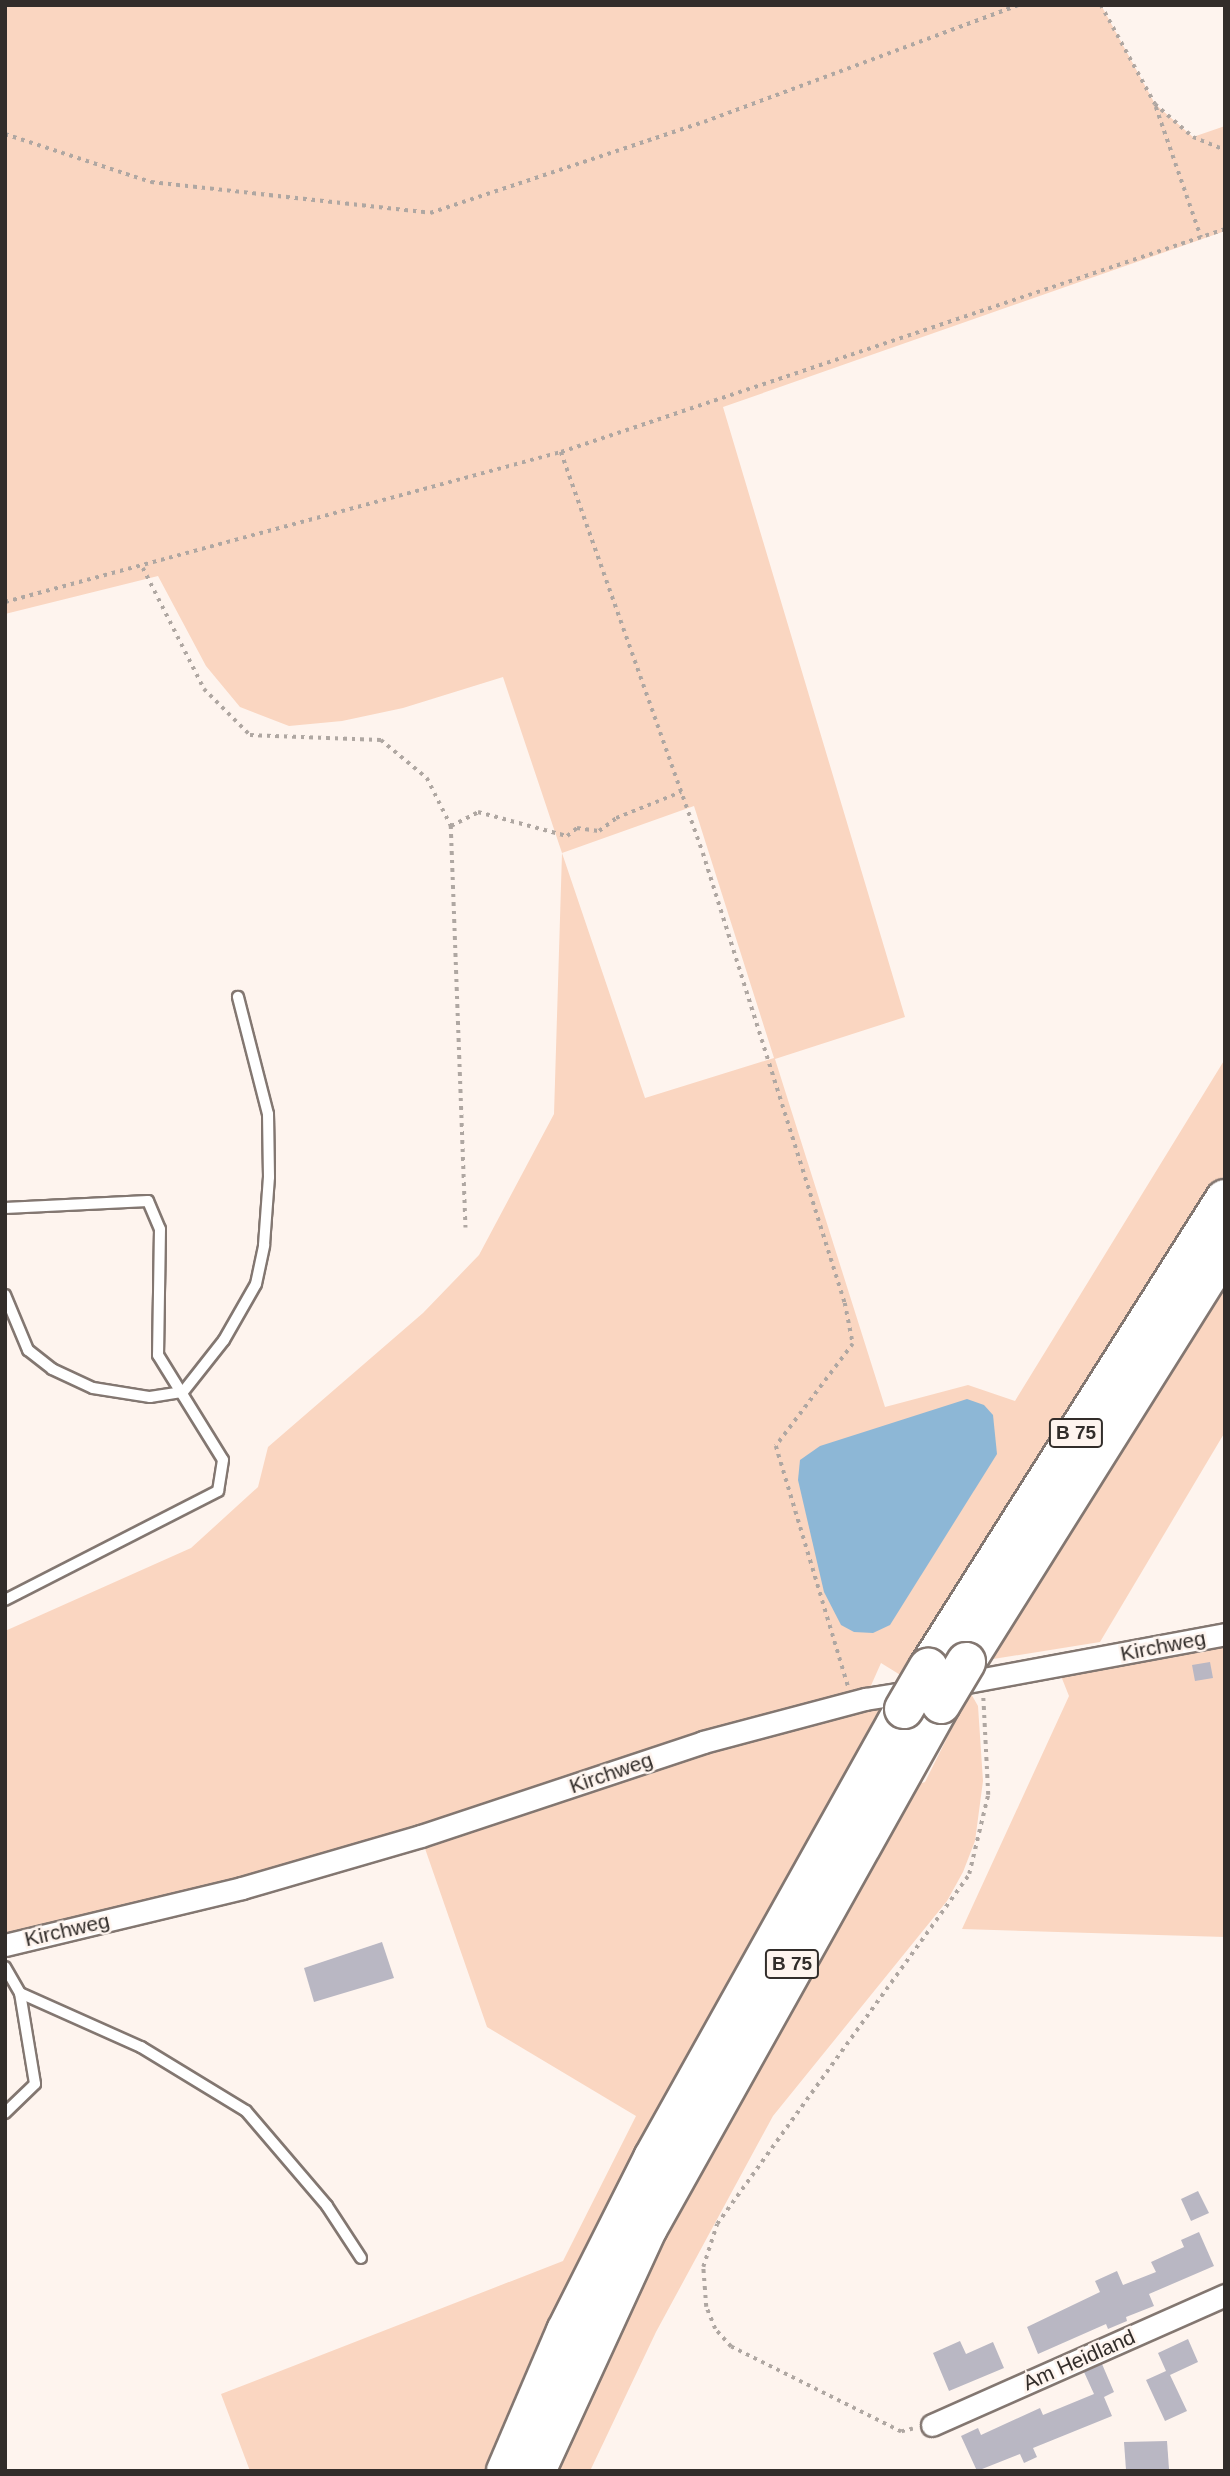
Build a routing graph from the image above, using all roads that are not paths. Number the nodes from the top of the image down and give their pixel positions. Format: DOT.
graph roads {
  1 [pos="238,997"];
  2 [pos="1225,1199"];
  3 [pos="5,1208"];
  4 [pos="1225,1249"];
  5 [pos="5,1295"];
  6 [pos="183,1392"];
  7 [pos="5,1600"];
  8 [pos="1225,1634"];
  9 [pos="974,1671"];
  10 [pos="922,1706"];
  11 [pos="5,1945"];
  12 [pos="5,1967"];
  13 [pos="20,1993"];
  14 [pos="5,2113"];
  15 [pos="361,2258"];
  16 [pos="1225,2295"];
  17 [pos="932,2425"];
  18 [pos="506,2471"];
  19 [pos="536,2471"];
  1 -- 6 [label="lane"];
  2 -- 10 [label="highway, B 75, bridge"];
  3 -- 6 [label="lane"];
  4 -- 9 [label="highway, B 75"];
  5 -- 6 [label="lane"];
  6 -- 7 [label="lane"];
  8 -- 9 [label="street, Kirchweg"];
  9 -- 10 [label="highway, B 75, bridge"];
  9 -- 11 [label="street, Kirchweg"];
  10 -- 18 [label="highway, B 75"];
  10 -- 19 [label="highway, B 75"];
  12 -- 13 [label="lane"];
  13 -- 14 [label="lane"];
  13 -- 15 [label="lane"];
  16 -- 17 [label="street, Am Heidland"];
}
